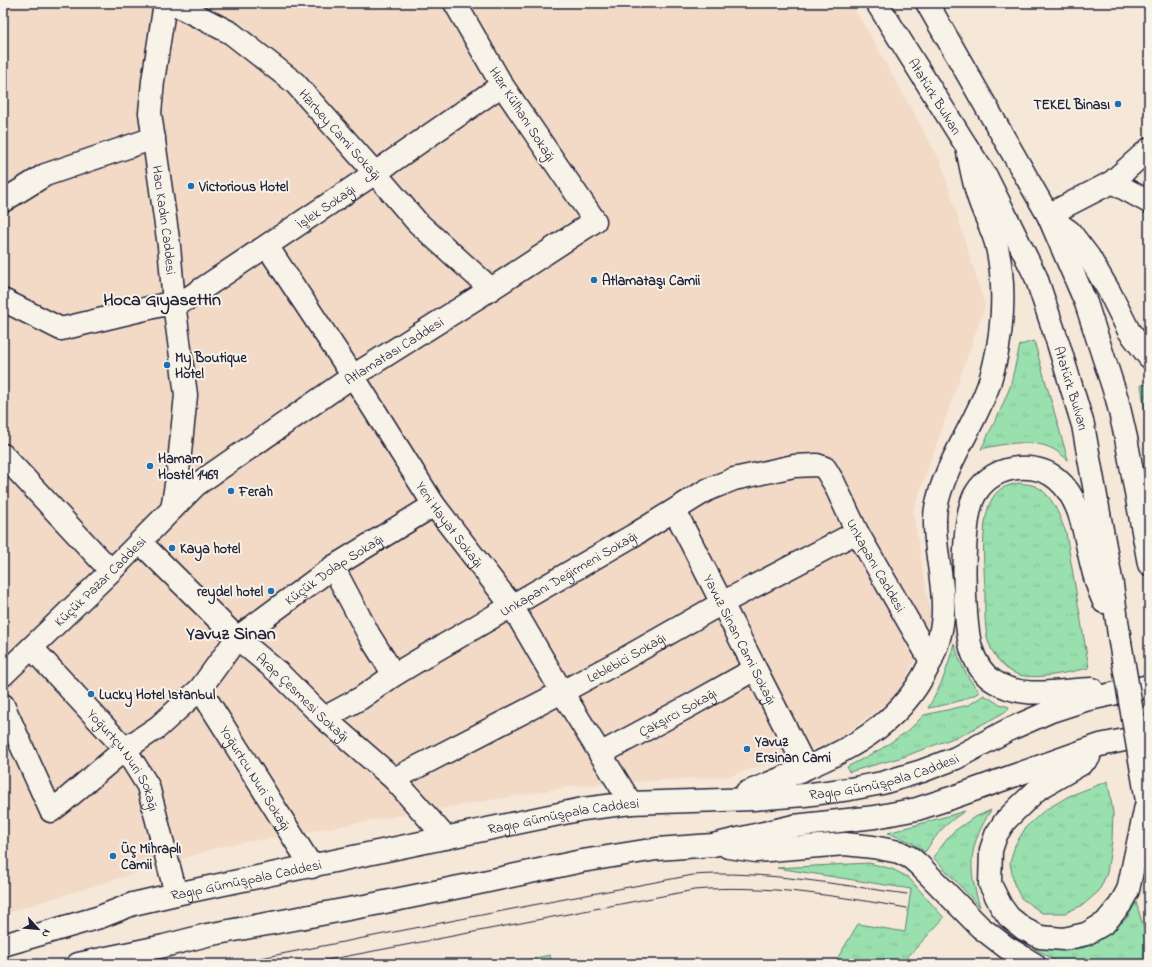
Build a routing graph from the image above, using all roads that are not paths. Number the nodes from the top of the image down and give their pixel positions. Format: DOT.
graph roads {
  1 [pos="165,3"];
  2 [pos="172,3"];
  3 [pos="455,3"];
  4 [pos="877,3"];
  5 [pos="927,3"];
  6 [pos="502,85"];
  7 [pos="154,138"];
  8 [pos="967,147"];
  9 [pos="1149,149"];
  10 [pos="375,173"];
  11 [pos="1112,182"];
  12 [pos="3,201"];
  13 [pos="1149,202"];
  14 [pos="1048,215"];
  15 [pos="595,221"];
  16 [pos="267,246"];
  17 [pos="491,290"];
  18 [pos="3,300"];
  19 [pos="180,301"];
  20 [pos="1149,357"];
  21 [pos="353,376"];
  22 [pos="3,454"];
  23 [pos="825,468"];
  24 [pos="196,485"];
  25 [pos="434,505"];
  26 [pos="172,509"];
  27 [pos="675,510"];
  28 [pos="857,532"];
  29 [pos="140,542"];
  30 [pos="1149,564"];
  31 [pos="332,567"];
  32 [pos="112,571"];
  33 [pos="722,603"];
  34 [pos="512,606"];
  35 [pos="237,638"];
  36 [pos="1120,642"];
  37 [pos="32,648"];
  38 [pos="931,660"];
  39 [pos="755,669"];
  40 [pos="3,675"];
  41 [pos="394,675"];
  42 [pos="1149,686"];
  43 [pos="200,689"];
  44 [pos="562,692"];
  45 [pos="1119,692"];
  46 [pos="3,705"];
  47 [pos="324,718"];
  48 [pos="1149,735"];
  49 [pos="1100,745"];
  50 [pos="125,749"];
  51 [pos="600,754"];
  52 [pos="806,768"];
  53 [pos="394,780"];
  54 [pos="728,800"];
  55 [pos="631,803"];
  56 [pos="1148,808"];
  57 [pos="446,838"];
  58 [pos="712,845"];
  59 [pos="312,867"];
  60 [pos="176,894"];
  61 [pos="3,945"];
  62 [pos="78,964"];
  63 [pos="1034,964"];
  1 -- 7 [label="street, Hacı Kadın Caddesi"];
  2 -- 10 [label="street, Hzırbey Cami Sokağı"];
  3 -- 6 [label="street, Hızır Külhanı Sokağı"];
  4 -- 8 [label="street, Atatürk Bulvarı"];
  5 -- 14 [label="street"];
  6 -- 10 [label="street, İşlek Sokağı"];
  6 -- 15 [label="street, Hızır Külhanı Sokağı"];
  7 -- 12 [label="street"];
  7 -- 19 [label="street, Hacı Kadın Caddesi"];
  8 -- 36 [label="street, Atatürk Bulvarı"];
  8 -- 38 [label="street"];
  9 -- 11 [label="street"];
  10 -- 16 [label="street, İşlek Sokağı"];
  10 -- 17 [label="street, Hzırbey Cami Sokağı"];
  11 -- 13 [label="street"];
  11 -- 14 [label="street"];
  14 -- 20 [label="street"];
  14 -- 30 [label="street"];
  15 -- 17 [label="street, Atlamatası Caddesi"];
  16 -- 19 [label="street, İşlek Sokağı"];
  16 -- 21 [label="street, Yeni Hayat Sokağı"];
  17 -- 21 [label="street, Atlamatası Caddesi"];
  18 -- 19 [label="street"];
  19 -- 26 [label="street, Hacı Kadın Caddesi"];
  21 -- 24 [label="street, Atlamatası Caddesi"];
  21 -- 25 [label="street, Yeni Hayat Sokağı"];
  22 -- 32 [label="street"];
  23 -- 27 [label="street, Unkapanı Değirmeni Sokağı"];
  23 -- 28 [label="street, Unkapanı Caddesi"];
  24 -- 26 [label="street, Küçük Pazar Caddesi"];
  25 -- 31 [label="street, Küçük Dolap Sokağı"];
  25 -- 34 [label="street, Yeni Hayat Sokağı"];
  26 -- 29 [label="street, Küçük Pazar Caddesi"];
  27 -- 33 [label="street, Yavuz Sinan Cami Sokağı"];
  27 -- 34 [label="street, Unkapanı Değirmeni Sokağı"];
  28 -- 33 [label="street, Leblebici Sokağı"];
  28 -- 38 [label="street, Unkapanı Caddesi"];
  29 -- 32 [label="street, Küçük Pazar Caddesi"];
  29 -- 35 [label="street, Arap Çesmesi Sokağı"];
  31 -- 35 [label="street, Küçük Dolap Sokağı"];
  31 -- 41 [label="street"];
  32 -- 37 [label="street, Küçük Pazar Caddesi"];
  33 -- 39 [label="street, Yavuz Sinan Cami Sokağı"];
  33 -- 44 [label="street, Leblebici Sokağı"];
  34 -- 41 [label="street, Unkapanı Değirmeni Sokağı"];
  34 -- 44 [label="street, Yeni Hayat Sokağı"];
  35 -- 43 [label="street, Küçük Dolap Sokağı"];
  35 -- 47 [label="street, Arap Çesmesi Sokağı"];
  36 -- 45 [label="street"];
  36 -- 56 [label="street, Atatürk Bulvarı, bridge"];
  37 -- 40 [label="street, Küçük Pazar Caddesi"];
  37 -- 50 [label="street, Yoğurtçu Nuri Sokağı"];
  38 -- 52 [label="street"];
  39 -- 51 [label="street, Çakşırcı Sokağı"];
  39 -- 52 [label="street, Yavuz Sinan Cami Sokağı"];
  41 -- 47 [label="street, Unkapanı Değirmeni Sokağı"];
  42 -- 45 [label="street, Ragıp Gümüşpala Caddesi"];
  43 -- 50 [label="street, Küçük Dolap Sokağı"];
  43 -- 59 [label="street, Yoğurtcu Nuri Sokağı"];
  44 -- 51 [label="street, Yeni Hayat Sokağı"];
  44 -- 53 [label="street, Leblebici Sokağı"];
  45 -- 54 [label="street, Ragıp Gümüşpala Caddesi"];
  46 -- 50 [label="street, Küçük Dolap Sokağı"];
  47 -- 53 [label="street, Arap Çesmesi Sokağı"];
  48 -- 49 [label="street"];
  49 -- 56 [label="street"];
  49 -- 58 [label="street"];
  50 -- 60 [label="street, Yoğurtçu Nuri Sokağı"];
  51 -- 55 [label="street, Yeni Hayat Sokağı"];
  52 -- 54 [label="street"];
  53 -- 57 [label="street, Arap Çesmesi Sokağı"];
  54 -- 55 [label="street, Ragıp Gümüşpala Caddesi"];
  55 -- 57 [label="street, Ragıp Gümüşpala Caddesi"];
  57 -- 59 [label="street, Ragıp Gümüşpala Caddesi"];
  58 -- 62 [label="street"];
  58 -- 63 [label="street"];
  59 -- 60 [label="street, Ragıp Gümüşpala Caddesi"];
  60 -- 61 [label="street, Ragıp Gümüşpala Caddesi"];
}
